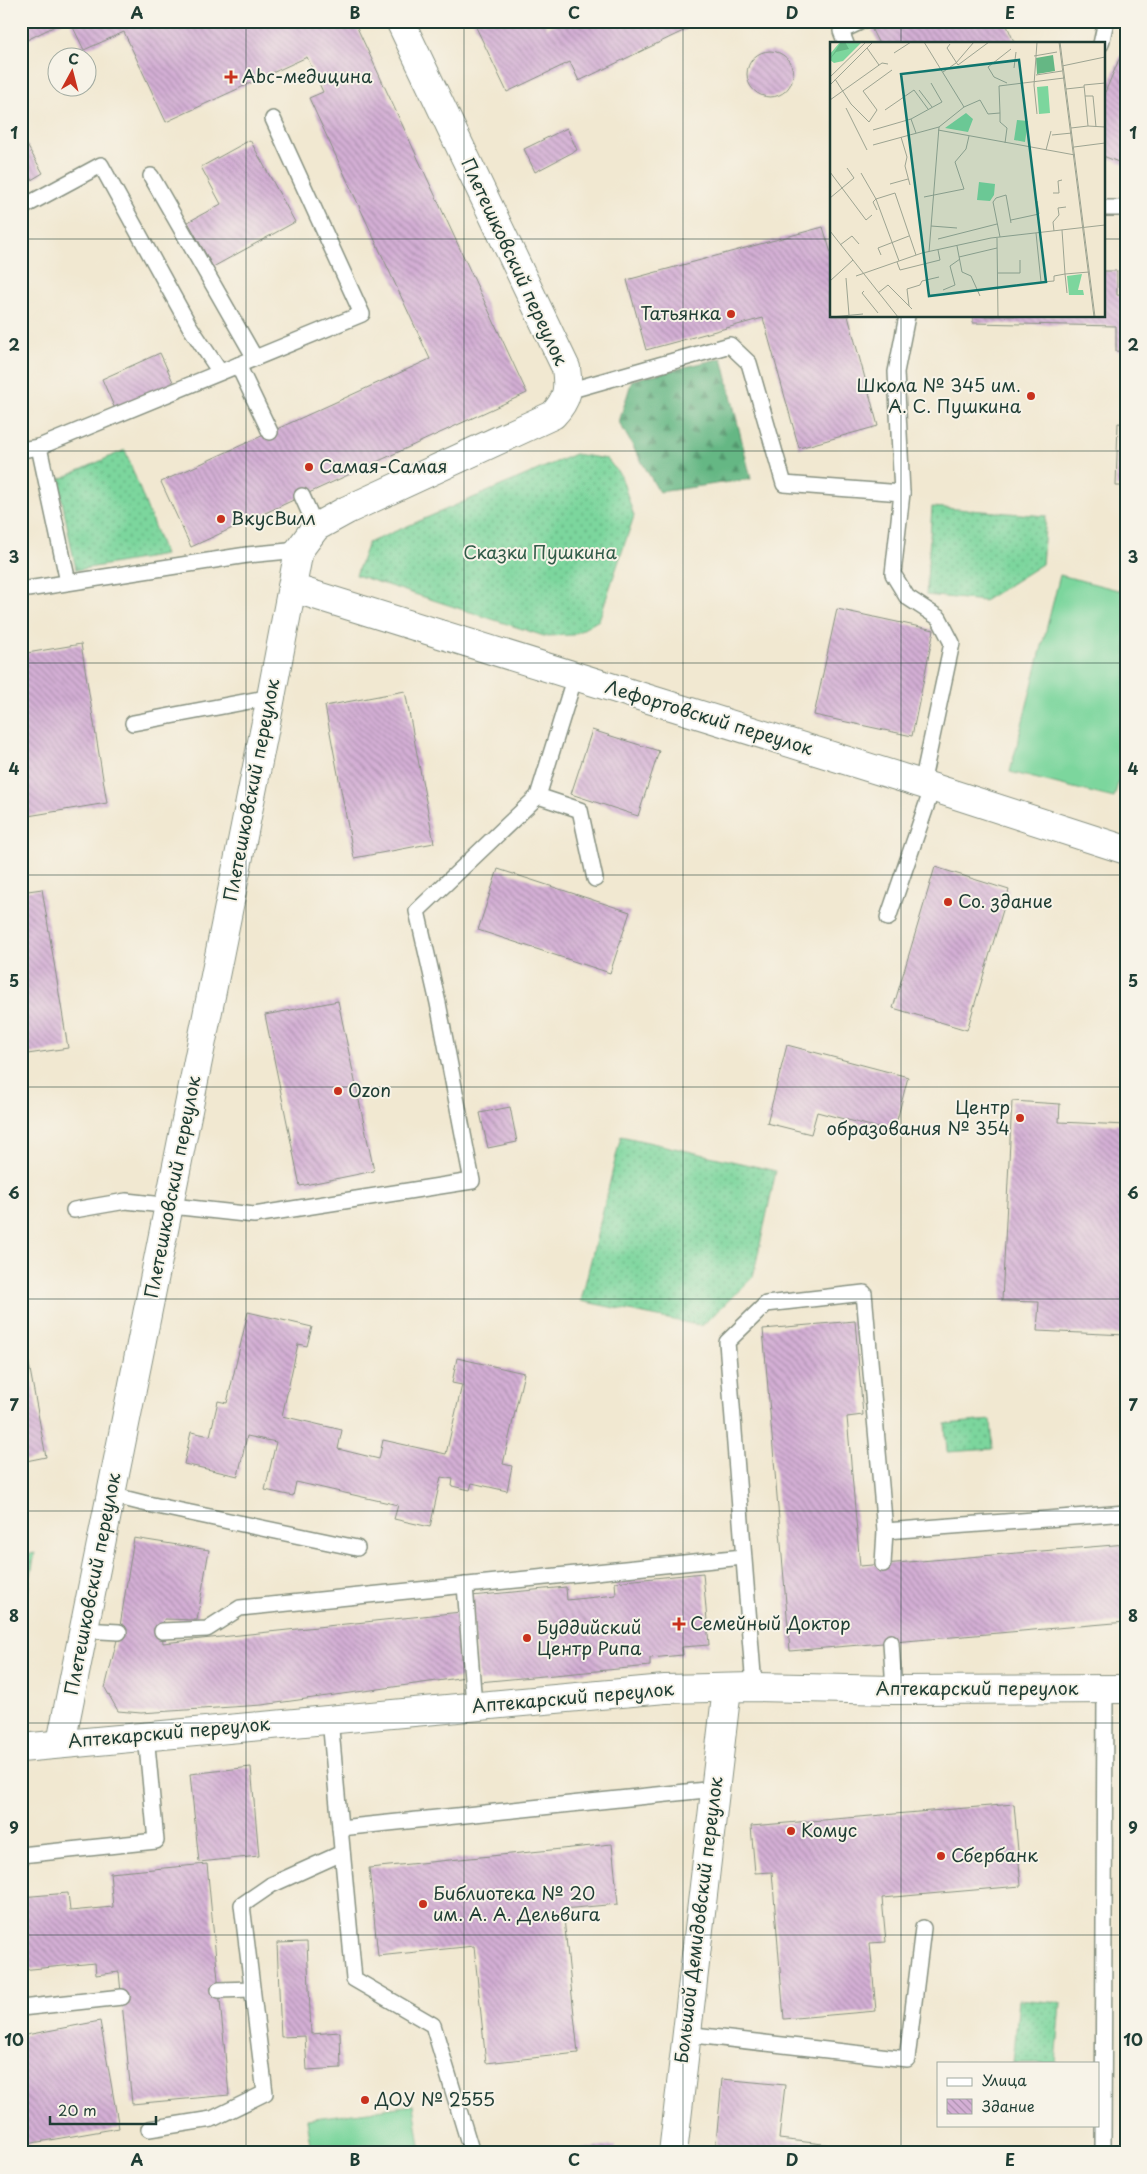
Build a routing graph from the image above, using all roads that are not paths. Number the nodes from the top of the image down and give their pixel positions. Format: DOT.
graph roads {
  1 [pos="862,21"];
  2 [pos="1106,21"];
  3 [pos="405,23"];
  4 [pos="845,42"];
  5 [pos="1101,42"];
  6 [pos="273,118"];
  7 [pos="151,176"];
  8 [pos="21,208"];
  9 [pos="1104,208"];
  10 [pos="1126,208"];
  11 [pos="907,318"];
  12 [pos="255,358"];
  13 [pos="238,365"];
  14 [pos="220,372"];
  15 [pos="568,391"];
  16 [pos="270,432"];
  17 [pos="40,447"];
  18 [pos="21,450"];
  19 [pos="902,493"];
  20 [pos="302,496"];
  21 [pos="316,527"];
  22 [pos="299,550"];
  23 [pos="68,582"];
  24 [pos="292,588"];
  25 [pos="21,590"];
  26 [pos="575,676"];
  27 [pos="271,697"];
  28 [pos="132,723"];
  29 [pos="927,786"];
  30 [pos="538,796"];
  31 [pos="1126,850"];
  32 [pos="595,880"];
  33 [pos="888,918"];
  34 [pos="169,1207"];
  35 [pos="74,1210"];
  36 [pos="111,1495"];
  37 [pos="1126,1513"];
  38 [pos="885,1531"];
  39 [pos="357,1548"];
  40 [pos="743,1557"];
  41 [pos="883,1564"];
  42 [pos="465,1585"];
  43 [pos="83,1630"];
  44 [pos="162,1631"];
  45 [pos="119,1632"];
  46 [pos="891,1642"];
  47 [pos="754,1687"];
  48 [pos="727,1688"];
  49 [pos="1115,1689"];
  50 [pos="894,1690"];
  51 [pos="474,1706"];
  52 [pos="330,1719"];
  53 [pos="146,1735"];
  54 [pos="61,1743"];
  55 [pos="21,1748"];
  56 [pos="715,1789"];
  57 [pos="340,1828"];
  58 [pos="342,1853"];
  59 [pos="21,1855"];
  60 [pos="923,1928"];
  61 [pos="252,1988"];
  62 [pos="219,1990"];
  63 [pos="122,1997"];
  64 [pos="21,2008"];
  65 [pos="685,2034"];
  66 [pos="149,2128"];
  67 [pos="472,2153"];
  68 [pos="673,2153"];
  69 [pos="1103,2153"];
  1 -- 4 [label="lane"];
  2 -- 5 [label="lane"];
  3 -- 15 [label="street, Плетешковский переулок"];
  6 -- 12 [label="lane"];
  7 -- 12 [label="lane"];
  8 -- 14 [label="lane"];
  9 -- 10 [label="lane"];
  11 -- 19 [label="lane"];
  12 -- 13 [label="lane"];
  13 -- 14 [label="lane"];
  13 -- 16 [label="lane"];
  14 -- 17 [label="lane"];
  15 -- 19 [label="lane"];
  15 -- 21 [label="street, Плетешковский переулок"];
  17 -- 18 [label="lane"];
  17 -- 23 [label="lane"];
  19 -- 29 [label="lane"];
  20 -- 21 [label="lane"];
  21 -- 22 [label="street, Плетешковский переулок"];
  22 -- 23 [label="lane"];
  22 -- 24 [label="street, Плетешковский переулок"];
  23 -- 25 [label="lane"];
  24 -- 26 [label="street, Лефортовский переулок"];
  24 -- 27 [label="street, Плетешковский переулок"];
  26 -- 29 [label="street, Лефортовский переулок"];
  26 -- 30 [label="lane"];
  27 -- 28 [label="lane"];
  27 -- 34 [label="street, Плетешковский переулок"];
  29 -- 31 [label="street, Лефортовский переулок"];
  29 -- 33 [label="lane"];
  30 -- 32 [label="lane"];
  30 -- 34 [label="lane"];
  34 -- 35 [label="lane"];
  34 -- 36 [label="street, Плетешковский переулок"];
  36 -- 39 [label="lane"];
  36 -- 43 [label="street, Плетешковский переулок"];
  37 -- 38 [label="lane"];
  38 -- 40 [label="lane"];
  38 -- 41 [label="lane"];
  40 -- 42 [label="lane"];
  40 -- 47 [label="lane"];
  42 -- 44 [label="lane"];
  42 -- 51 [label="lane"];
  43 -- 45 [label="lane"];
  43 -- 54 [label="street, Плетешковский переулок"];
  46 -- 50 [label="lane"];
  47 -- 48 [label="street, Аптекарский переулок"];
  47 -- 50 [label="street, Аптекарский переулок"];
  48 -- 51 [label="street, Аптекарский переулок"];
  48 -- 56 [label="street, Большой Демидовский переулок"];
  49 -- 50 [label="street, Аптекарский переулок"];
  49 -- 69 [label="lane"];
  51 -- 52 [label="street, Аптекарский переулок"];
  52 -- 53 [label="street, Аптекарский переулок"];
  52 -- 57 [label="lane"];
  53 -- 54 [label="street, Аптекарский переулок"];
  53 -- 59 [label="lane"];
  54 -- 55 [label="street, Аптекарский переулок"];
  56 -- 57 [label="lane"];
  56 -- 65 [label="street, Большой Демидовский переулок"];
  57 -- 58 [label="lane"];
  58 -- 61 [label="lane"];
  58 -- 67 [label="lane"];
  60 -- 65 [label="lane"];
  61 -- 62 [label="lane"];
  61 -- 66 [label="lane"];
  63 -- 64 [label="lane"];
  65 -- 68 [label="street, Большой Демидовский переулок"];
}
